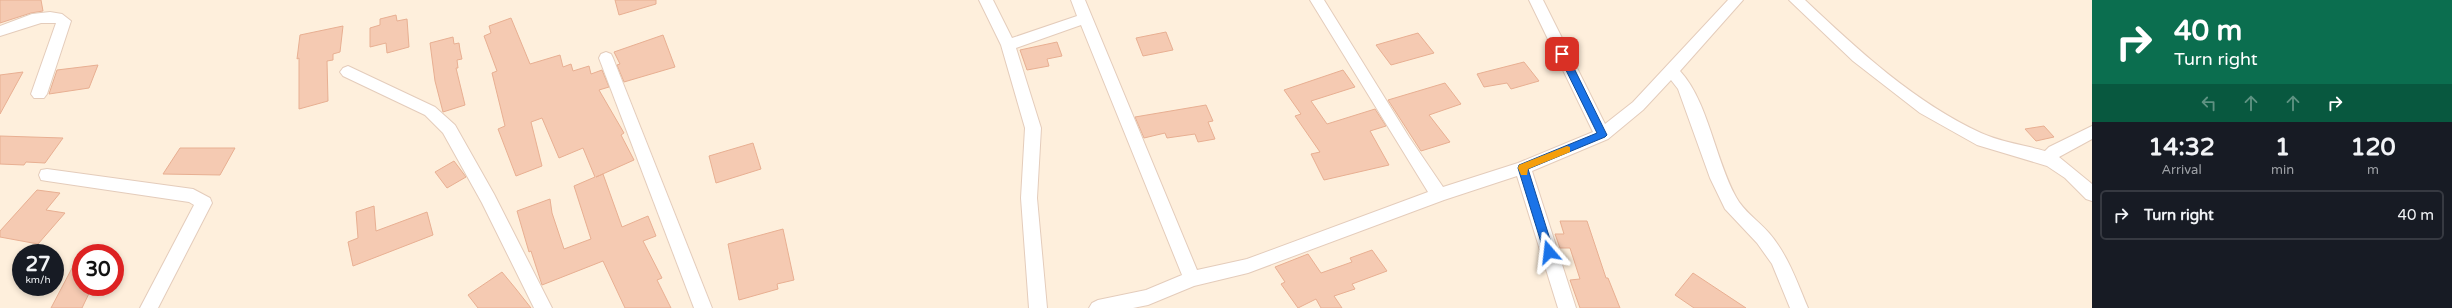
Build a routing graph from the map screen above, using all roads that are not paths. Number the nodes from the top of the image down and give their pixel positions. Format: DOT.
graph roads {
  1 [pos="986,0"];
  2 [pos="1078,0"];
  3 [pos="1317,0"];
  4 [pos="1536,0"];
  5 [pos="1736,0"];
  6 [pos="1796,0"];
  7 [pos="1087,18"];
  8 [pos="0,31"];
  9 [pos="1008,45"];
  10 [pos="606,58"];
  11 [pos="1671,71"];
  12 [pos="348,72"];
  13 [pos="38,94"];
  14 [pos="2092,132"];
  15 [pos="1602,135"];
  16 [pos="2047,159"];
  17 [pos="1522,168"];
  18 [pos="47,175"];
  19 [pos="2092,194"];
  20 [pos="1439,195"];
  21 [pos="1192,279"];
  22 [pos="149,308"];
  23 [pos="543,308"];
  24 [pos="703,308"];
  25 [pos="1038,308"];
  26 [pos="1098,308"];
  27 [pos="1567,308"];
  28 [pos="1799,308"];
  1 -- 9 [label="street"];
  2 -- 7 [label="street"];
  3 -- 20 [label="street"];
  4 -- 15 [label="street"];
  5 -- 11 [label="street"];
  6 -- 16 [label="street"];
  7 -- 9 [label="street"];
  7 -- 21 [label="street"];
  8 -- 13 [label="street"];
  9 -- 25 [label="street"];
  10 -- 24 [label="street"];
  11 -- 15 [label="street"];
  11 -- 28 [label="street"];
  12 -- 23 [label="street"];
  14 -- 16 [label="street"];
  15 -- 17 [label="street"];
  16 -- 19 [label="street"];
  17 -- 20 [label="street"];
  17 -- 27 [label="street"];
  18 -- 22 [label="street"];
  20 -- 21 [label="street"];
  21 -- 26 [label="street"];
}
